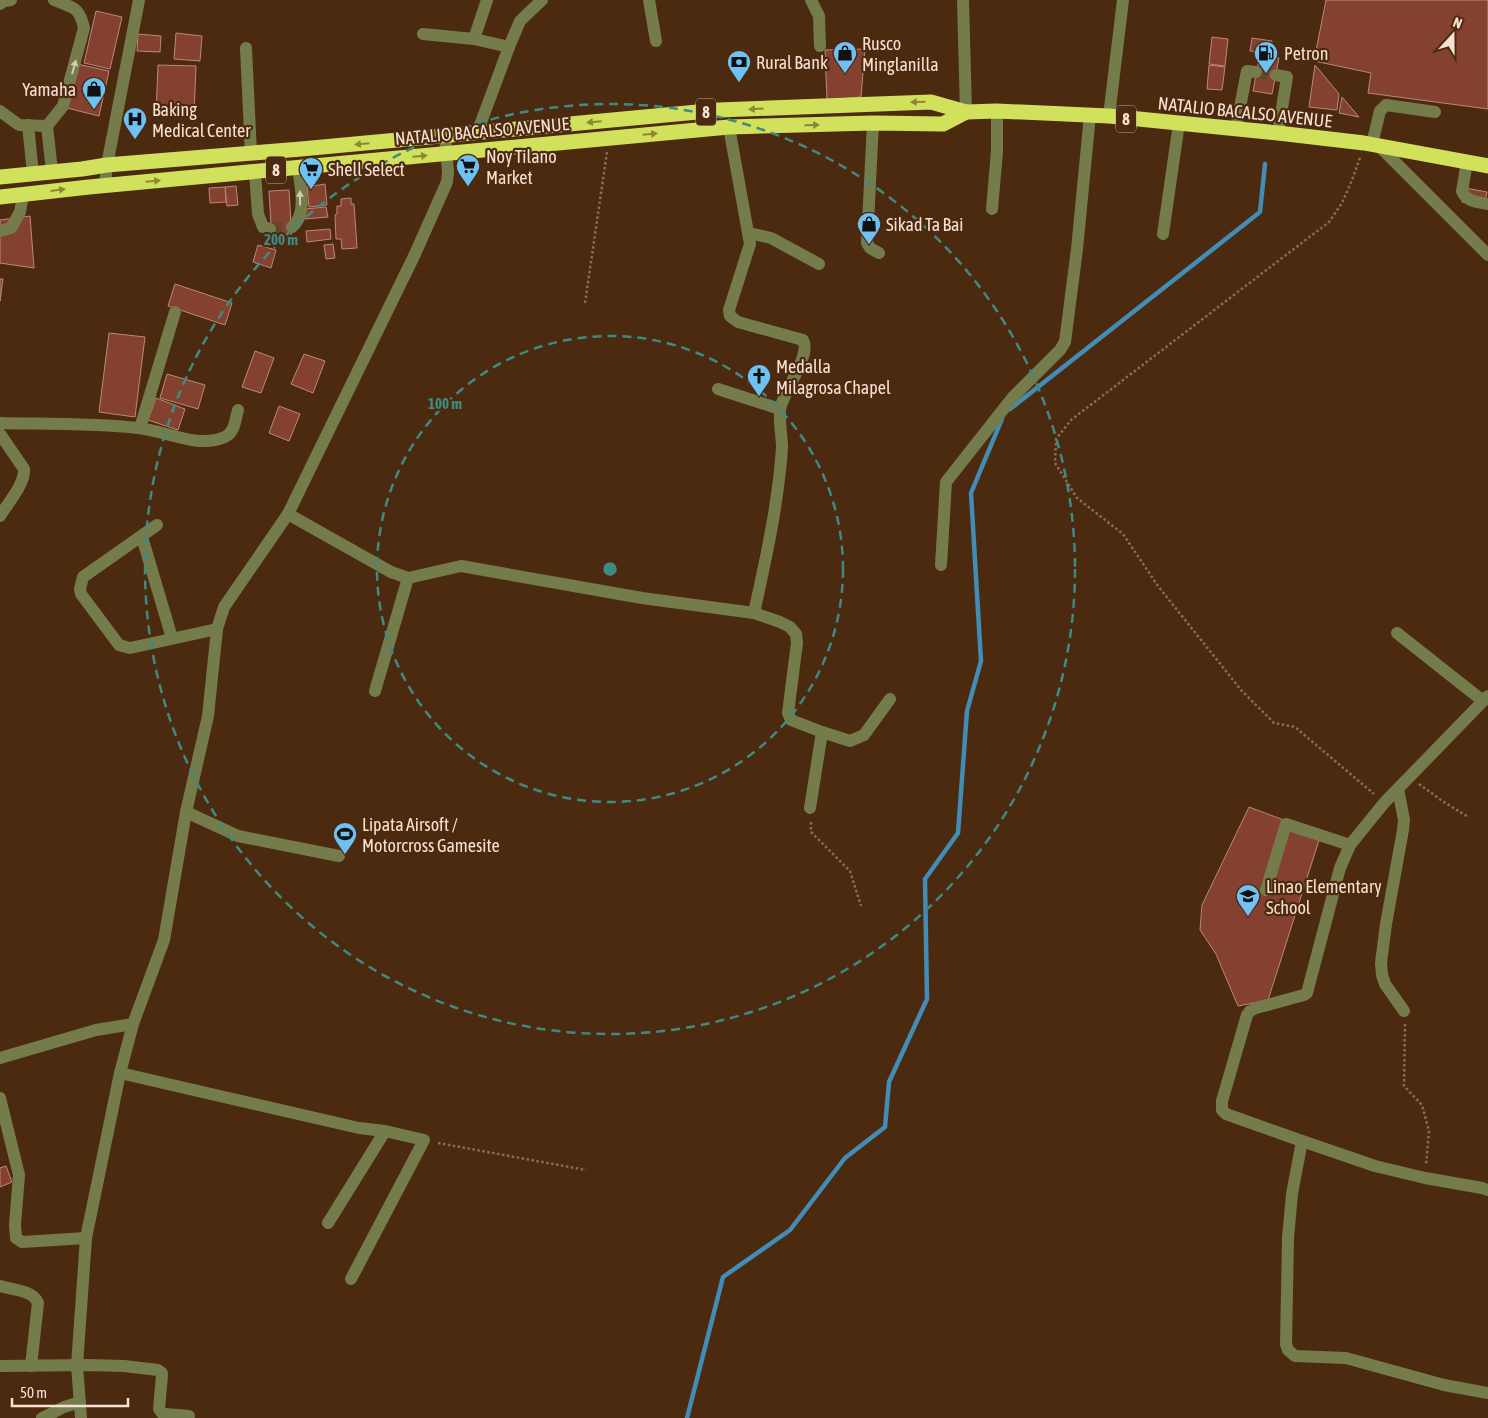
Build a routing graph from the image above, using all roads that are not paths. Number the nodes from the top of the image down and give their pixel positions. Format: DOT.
graph roads {
  1 [pos="11,0"];
  2 [pos="54,0"];
  3 [pos="139,0"];
  4 [pos="487,0"];
  5 [pos="542,0"];
  6 [pos="649,0"];
  7 [pos="811,0"];
  8 [pos="963,0"];
  9 [pos="1123,0"];
  10 [pos="0,4"];
  11 [pos="423,34"];
  12 [pos="474,38"];
  13 [pos="656,41"];
  14 [pos="820,46"];
  15 [pos="509,47"];
  16 [pos="246,48"];
  17 [pos="1256,72"];
  18 [pos="1276,75"];
  19 [pos="0,111"];
  20 [pos="997,111"];
  21 [pos="966,112"];
  22 [pos="1435,112"];
  23 [pos="1090,115"];
  24 [pos="1109,116"];
  25 [pos="873,123"];
  26 [pos="1179,123"];
  27 [pos="24,125"];
  28 [pos="47,126"];
  29 [pos="729,127"];
  30 [pos="1236,128"];
  31 [pos="477,133"];
  32 [pos="1278,133"];
  33 [pos="446,136"];
  34 [pos="1372,144"];
  35 [pos="447,153"];
  36 [pos="251,154"];
  37 [pos="1467,162"];
  38 [pos="107,165"];
  39 [pos="1488,166"];
  40 [pos="298,167"];
  41 [pos="52,171"];
  42 [pos="255,172"];
  43 [pos="33,174"];
  44 [pos="0,177"];
  45 [pos="105,185"];
  46 [pos="23,195"];
  47 [pos="0,198"];
  48 [pos="1488,204"];
  49 [pos="992,209"];
  50 [pos="292,227"];
  51 [pos="270,229"];
  52 [pos="0,231"];
  53 [pos="749,233"];
  54 [pos="1163,234"];
  55 [pos="879,253"];
  56 [pos="1488,254"];
  57 [pos="819,264"];
  58 [pos="175,312"];
  59 [pos="718,389"];
  60 [pos="780,409"];
  61 [pos="238,410"];
  62 [pos="0,423"];
  63 [pos="140,428"];
  64 [pos="0,434"];
  65 [pos="288,514"];
  66 [pos="0,516"];
  67 [pos="157,525"];
  68 [pos="142,537"];
  69 [pos="941,565"];
  70 [pos="408,578"];
  71 [pos="754,613"];
  72 [pos="217,629"];
  73 [pos="1397,633"];
  74 [pos="172,638"];
  75 [pos="374,691"];
  76 [pos="890,698"];
  77 [pos="1485,698"];
  78 [pos="822,732"];
  79 [pos="1398,789"];
  80 [pos="810,808"];
  81 [pos="186,812"];
  82 [pos="1350,845"];
  83 [pos="340,856"];
  84 [pos="1266,890"];
  85 [pos="1405,1016"];
  86 [pos="133,1024"];
  87 [pos="0,1058"];
  88 [pos="120,1073"];
  89 [pos="0,1098"];
  90 [pos="385,1131"];
  91 [pos="1302,1141"];
  92 [pos="1488,1190"];
  93 [pos="328,1223"];
  94 [pos="86,1238"];
  95 [pos="351,1279"];
  96 [pos="0,1286"];
  97 [pos="77,1365"];
  98 [pos="0,1366"];
  99 [pos="31,1366"];
  100 [pos="1488,1393"];
  101 [pos="80,1402"];
  102 [pos="189,1416"];
  103 [pos="42,1418"];
  104 [pos="81,1418"];
  1 -- 10 [label="street"];
  28 -- 2 [label="street, one-way"];
  3 -- 38 [label="street"];
  4 -- 12 [label="street"];
  5 -- 15 [label="street"];
  6 -- 13 [label="street"];
  7 -- 14 [label="street"];
  8 -- 21 [label="street"];
  9 -- 24 [label="street"];
  11 -- 12 [label="street"];
  12 -- 15 [label="street"];
  15 -- 31 [label="street"];
  16 -- 36 [label="street"];
  17 -- 30 [label="street"];
  18 -- 32 [label="street"];
  19 -- 27 [label="street"];
  20 -- 21 [label="highway, NATALIO BACALSO AVENUE / 8"];
  20 -- 23 [label="highway, NATALIO BACALSO AVENUE / 8"];
  20 -- 49 [label="street"];
  21 -- 25 [label="highway, NATALIO BACALSO AVENUE / 8"];
  21 -- 31 [label="highway, NATALIO BACALSO AVENUE / 8, one-way"];
  22 -- 34 [label="street"];
  23 -- 24 [label="highway, NATALIO BACALSO AVENUE / 8"];
  23 -- 69 [label="street"];
  24 -- 26 [label="highway, NATALIO BACALSO AVENUE / 8"];
  29 -- 25 [label="highway, NATALIO BACALSO AVENUE / 8, one-way"];
  25 -- 55 [label="street"];
  26 -- 30 [label="highway, NATALIO BACALSO AVENUE / 8"];
  26 -- 54 [label="street"];
  27 -- 28 [label="street"];
  27 -- 43 [label="street"];
  28 -- 41 [label="street"];
  35 -- 29 [label="highway, NATALIO BACALSO AVENUE / 8, one-way"];
  29 -- 53 [label="street"];
  30 -- 32 [label="highway, NATALIO BACALSO AVENUE / 8"];
  31 -- 33 [label="highway, NATALIO BACALSO AVENUE / 8"];
  32 -- 34 [label="highway, NATALIO BACALSO AVENUE / 8"];
  33 -- 35 [label="street"];
  33 -- 36 [label="highway, NATALIO BACALSO AVENUE / 8, one-way"];
  34 -- 37 [label="highway, NATALIO BACALSO AVENUE / 8"];
  34 -- 56 [label="street"];
  40 -- 35 [label="highway, NATALIO BACALSO AVENUE / 8, one-way"];
  35 -- 65 [label="street"];
  36 -- 38 [label="highway, NATALIO BACALSO AVENUE / 8"];
  37 -- 39 [label="highway, NATALIO BACALSO AVENUE / 8"];
  37 -- 48 [label="street"];
  38 -- 41 [label="highway, NATALIO BACALSO AVENUE / 8"];
  38 -- 45 [label="street"];
  40 -- 42 [label="highway, NATALIO BACALSO AVENUE / 8"];
  50 -- 40 [label="street, one-way"];
  41 -- 43 [label="highway, NATALIO BACALSO AVENUE / 8"];
  45 -- 42 [label="highway, NATALIO BACALSO AVENUE / 8, one-way"];
  42 -- 51 [label="street"];
  43 -- 44 [label="highway, NATALIO BACALSO AVENUE / 8"];
  46 -- 45 [label="highway, NATALIO BACALSO AVENUE / 8, one-way"];
  46 -- 47 [label="highway, NATALIO BACALSO AVENUE / 8"];
  46 -- 52 [label="street"];
  53 -- 57 [label="street"];
  53 -- 60 [label="street"];
  58 -- 63 [label="street"];
  59 -- 60 [label="street"];
  60 -- 71 [label="street"];
  61 -- 63 [label="street"];
  62 -- 63 [label="street"];
  64 -- 66 [label="street"];
  65 -- 70 [label="street"];
  65 -- 72 [label="street"];
  67 -- 68 [label="street"];
  68 -- 74 [label="street"];
  68 -- 74 [label="street"];
  70 -- 71 [label="street"];
  70 -- 75 [label="street"];
  71 -- 78 [label="street"];
  72 -- 74 [label="street"];
  72 -- 81 [label="street"];
  73 -- 77 [label="street"];
  76 -- 78 [label="street"];
  77 -- 79 [label="street"];
  78 -- 80 [label="street"];
  79 -- 82 [label="street"];
  79 -- 85 [label="street"];
  81 -- 83 [label="street"];
  81 -- 86 [label="street"];
  82 -- 84 [label="street"];
  82 -- 91 [label="street"];
  86 -- 87 [label="street"];
  86 -- 88 [label="street"];
  88 -- 90 [label="street"];
  88 -- 94 [label="street"];
  89 -- 94 [label="street"];
  90 -- 93 [label="street"];
  90 -- 95 [label="street"];
  91 -- 92 [label="street"];
  91 -- 100 [label="street"];
  94 -- 97 [label="street"];
  96 -- 99 [label="street"];
  97 -- 99 [label="street"];
  97 -- 101 [label="street"];
  97 -- 102 [label="street"];
  98 -- 99 [label="street"];
  101 -- 103 [label="street"];
  101 -- 104 [label="street"];
}
